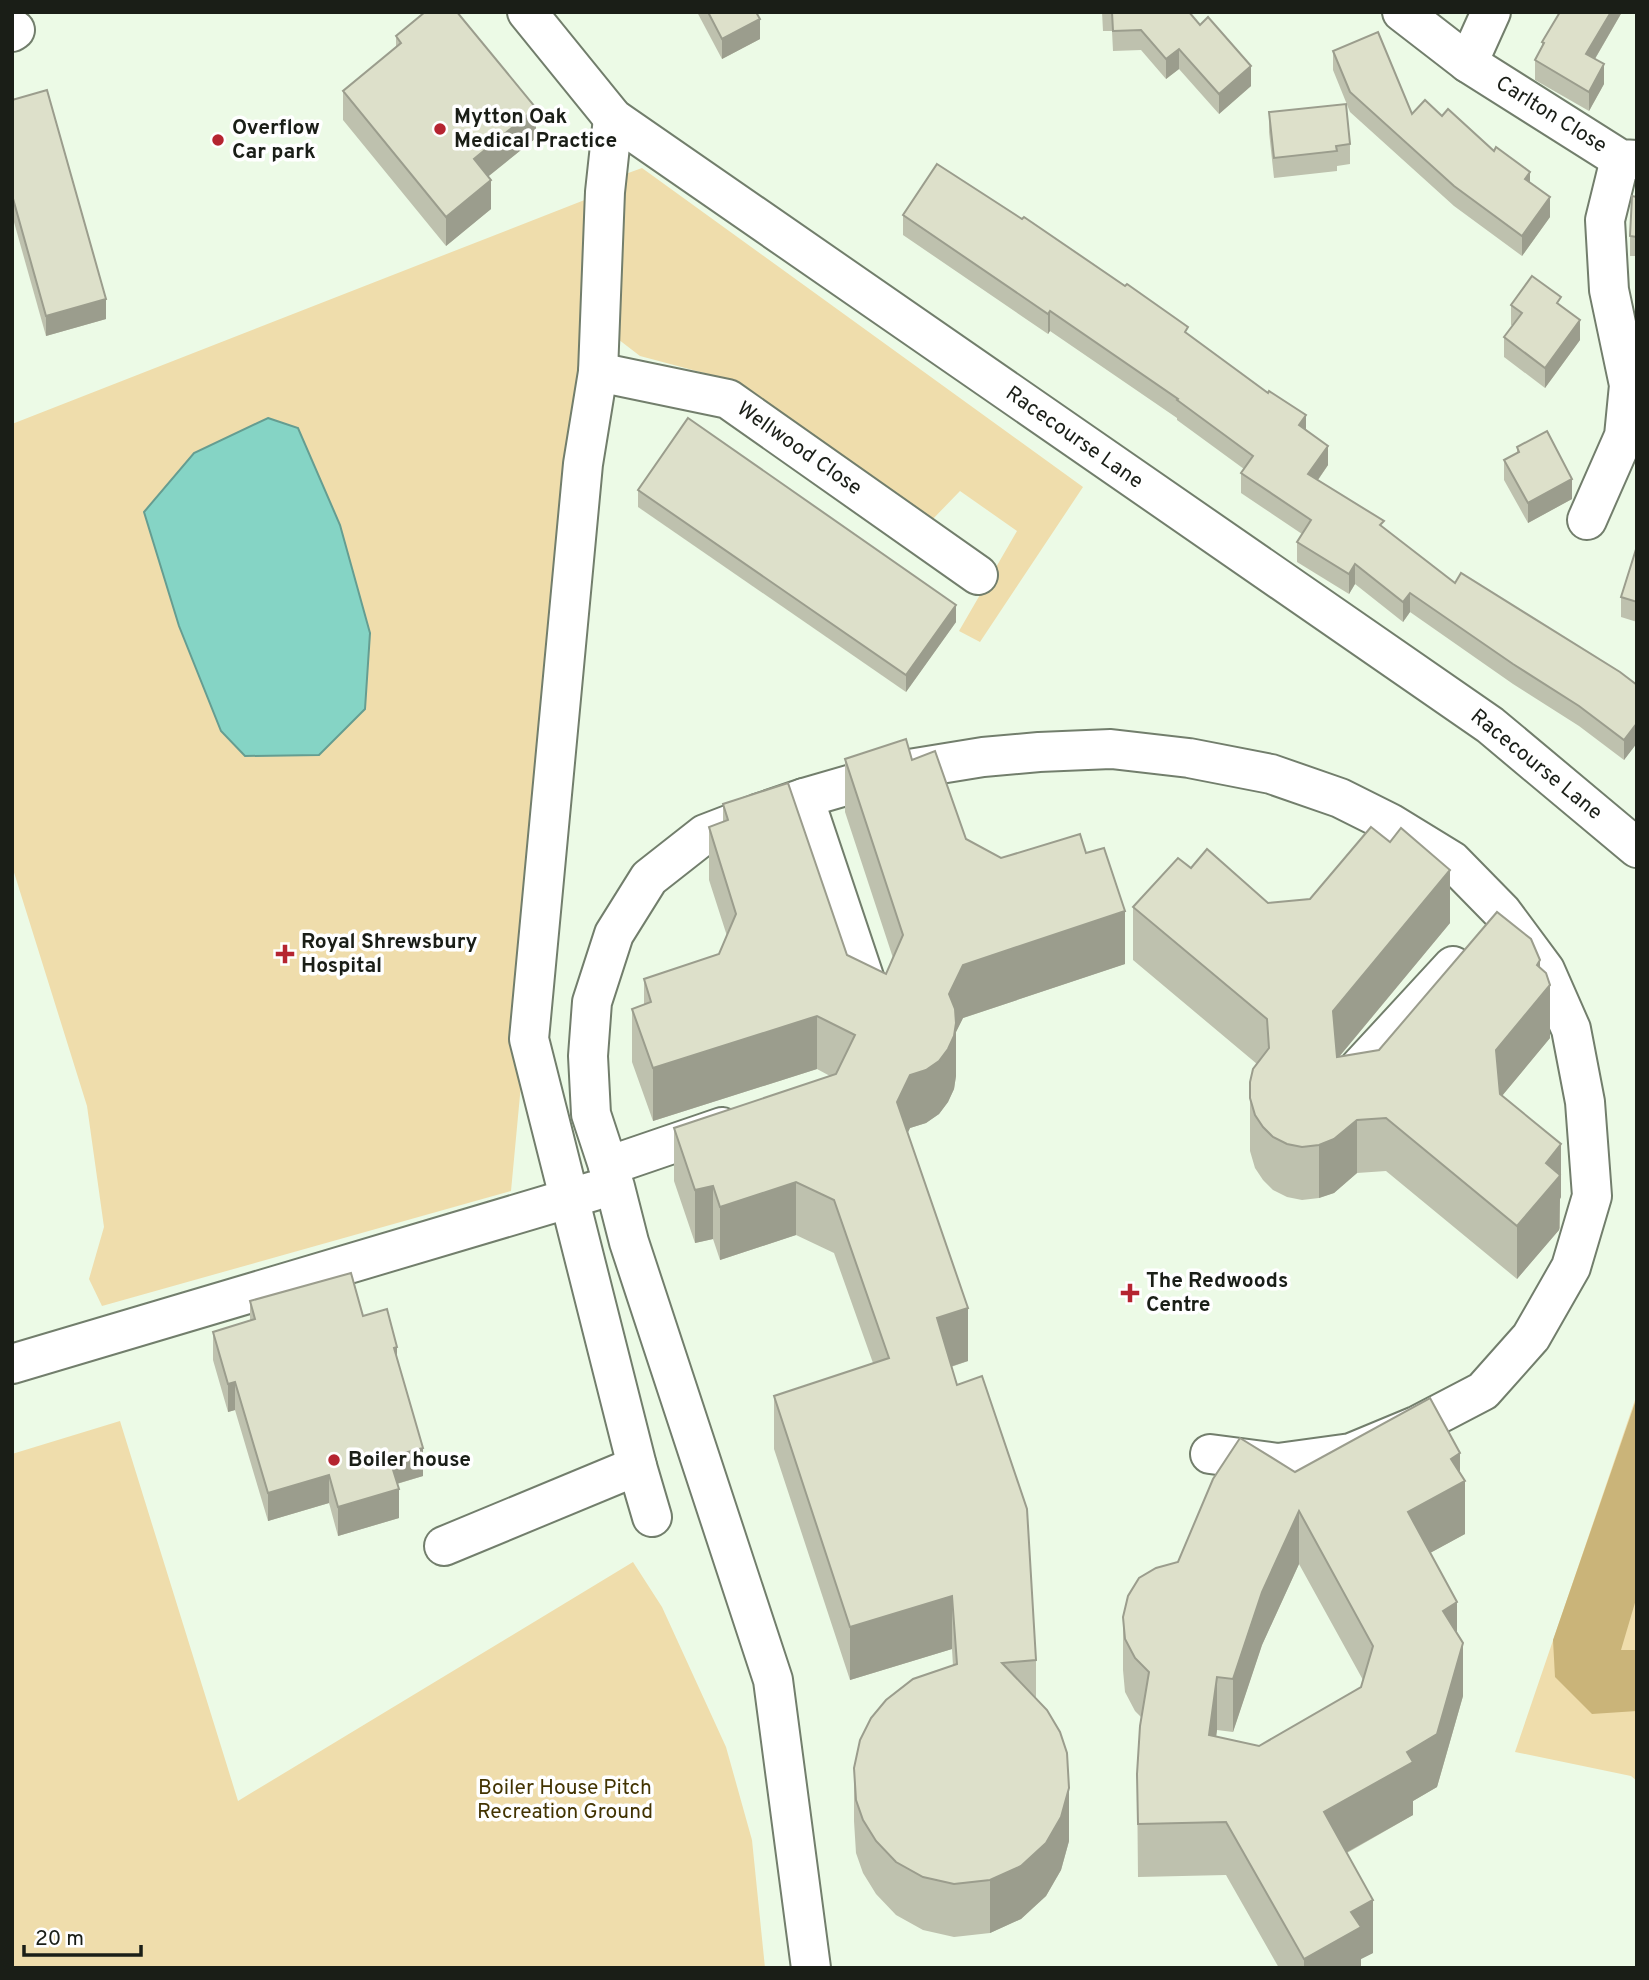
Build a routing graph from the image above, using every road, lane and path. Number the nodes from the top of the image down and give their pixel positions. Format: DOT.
graph roads {
  1 [pos="527,12"];
  2 [pos="1402,12"];
  3 [pos="1491,12"];
  4 [pos="1468,63"];
  5 [pos="613,118"];
  6 [pos="1629,159"];
  7 [pos="598,372"];
  8 [pos="1630,439"];
  9 [pos="1587,520"];
  10 [pos="978,575"];
  11 [pos="804,798"];
  12 [pos="1637,848"];
  13 [pos="1502,912"];
  14 [pos="870,995"];
  15 [pos="1357,1070"];
  16 [pos="750,1118"];
  17 [pos="612,1176"];
  18 [pos="569,1200"];
  19 [pos="16,1354"];
  20 [pos="1210,1454"];
  21 [pos="637,1466"];
  22 [pos="652,1517"];
  23 [pos="444,1546"];
  24 [pos="811,1968"];
  1 -- 5 [label="street, Racecourse Lane"];
  2 -- 4 [label="street, Carlton Close"];
  3 -- 4 [label="street"];
  4 -- 6 [label="street, Carlton Close"];
  5 -- 7 [label="street"];
  5 -- 12 [label="street, Racecourse Lane"];
  6 -- 8 [label="street"];
  7 -- 10 [label="street, Wellwood Close"];
  7 -- 18 [label="street"];
  8 -- 9 [label="street"];
  11 -- 13 [label="street"];
  11 -- 14 [label="street"];
  11 -- 17 [label="street"];
  13 -- 15 [label="street"];
  13 -- 20 [label="street"];
  16 -- 17 [label="street"];
  17 -- 18 [label="street"];
  17 -- 24 [label="street"];
  18 -- 19 [label="street"];
  18 -- 21 [label="street"];
  21 -- 22 [label="street"];
  21 -- 23 [label="street"];
}
